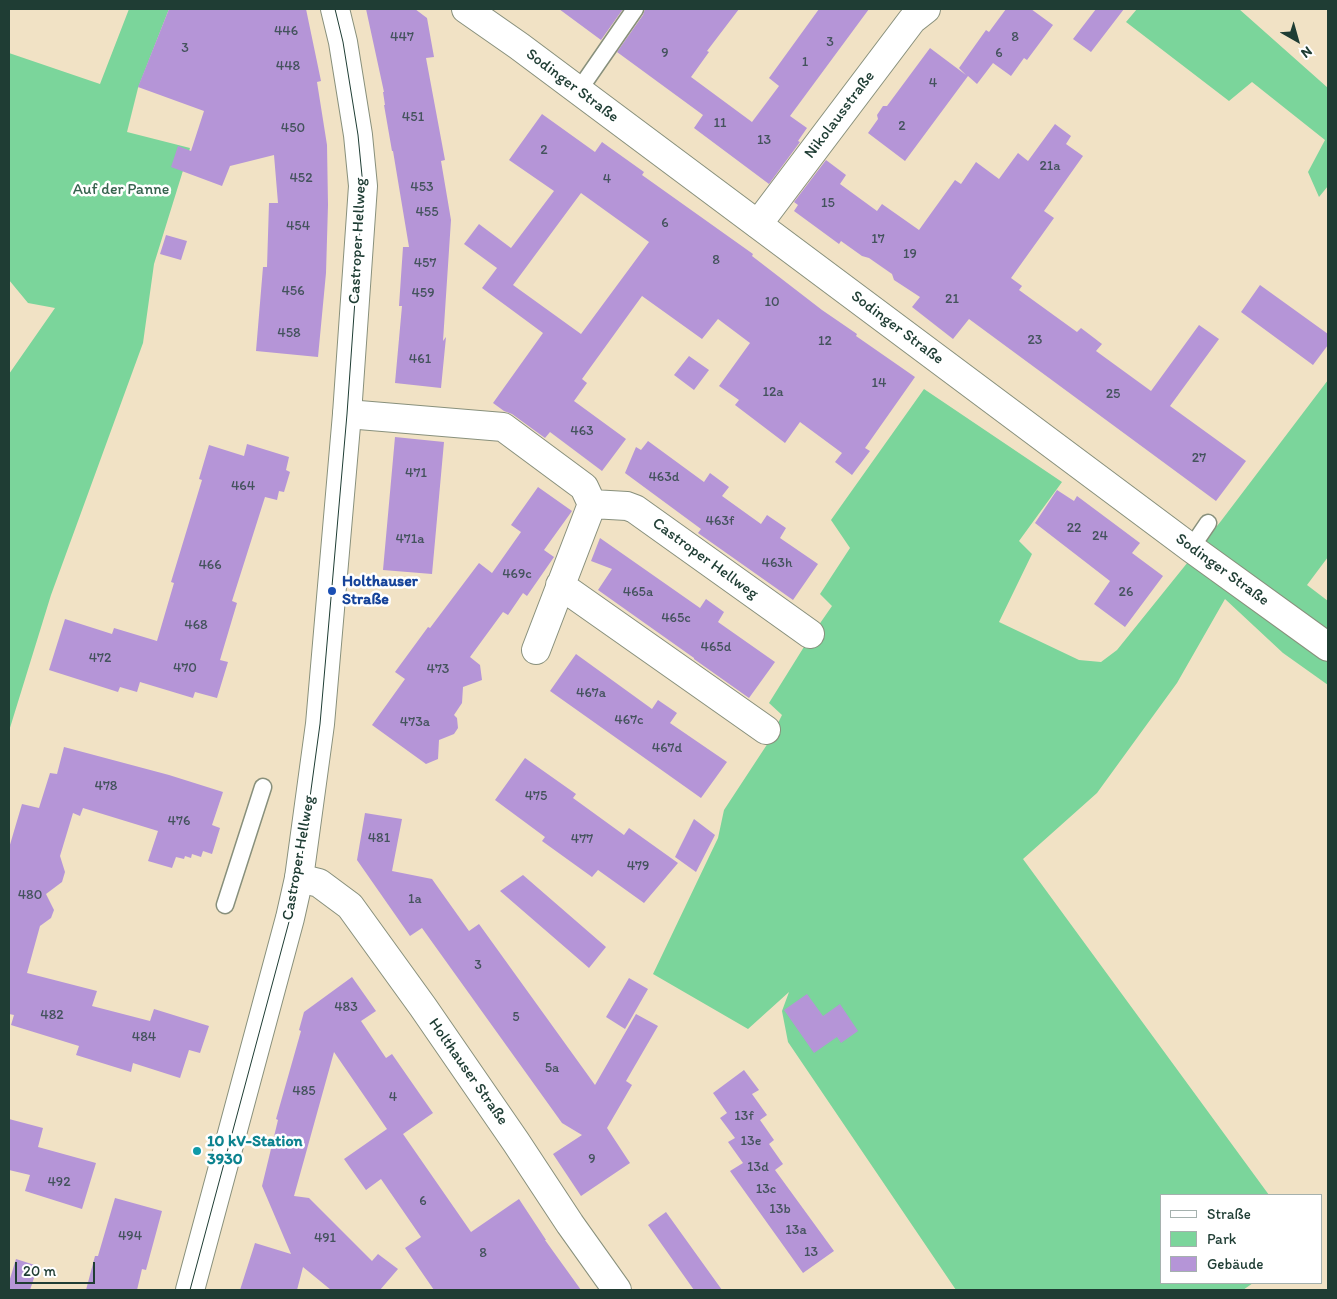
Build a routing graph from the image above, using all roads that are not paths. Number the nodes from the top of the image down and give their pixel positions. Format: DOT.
graph roads {
  1 [pos="335,9"];
  2 [pos="466,9"];
  3 [pos="635,9"];
  4 [pos="926,9"];
  5 [pos="578,90"];
  6 [pos="758,224"];
  7 [pos="347,414"];
  8 [pos="592,504"];
  9 [pos="1208,523"];
  10 [pos="1191,548"];
  11 [pos="560,585"];
  12 [pos="810,634"];
  13 [pos="1328,647"];
  14 [pos="536,650"];
  15 [pos="766,730"];
  16 [pos="263,787"];
  17 [pos="298,878"];
  18 [pos="225,905"];
  19 [pos="190,1290"];
  20 [pos="617,1290"];
  1 -- 7 [label="street, Castroper Hellweg"];
  2 -- 5 [label="street, Sodinger Straße"];
  3 -- 5 [label="lane"];
  4 -- 6 [label="street, Nikolausstraße"];
  5 -- 6 [label="street, Sodinger Straße"];
  6 -- 10 [label="street, Sodinger Straße"];
  7 -- 8 [label="street"];
  7 -- 17 [label="street, Castroper Hellweg"];
  8 -- 11 [label="street"];
  8 -- 12 [label="street, Castroper Hellweg"];
  9 -- 10 [label="lane"];
  10 -- 13 [label="street, Sodinger Straße"];
  11 -- 14 [label="street"];
  11 -- 15 [label="street"];
  16 -- 18 [label="lane"];
  17 -- 19 [label="street, Castroper Hellweg"];
  17 -- 20 [label="street, Holthauser Straße"];
}
